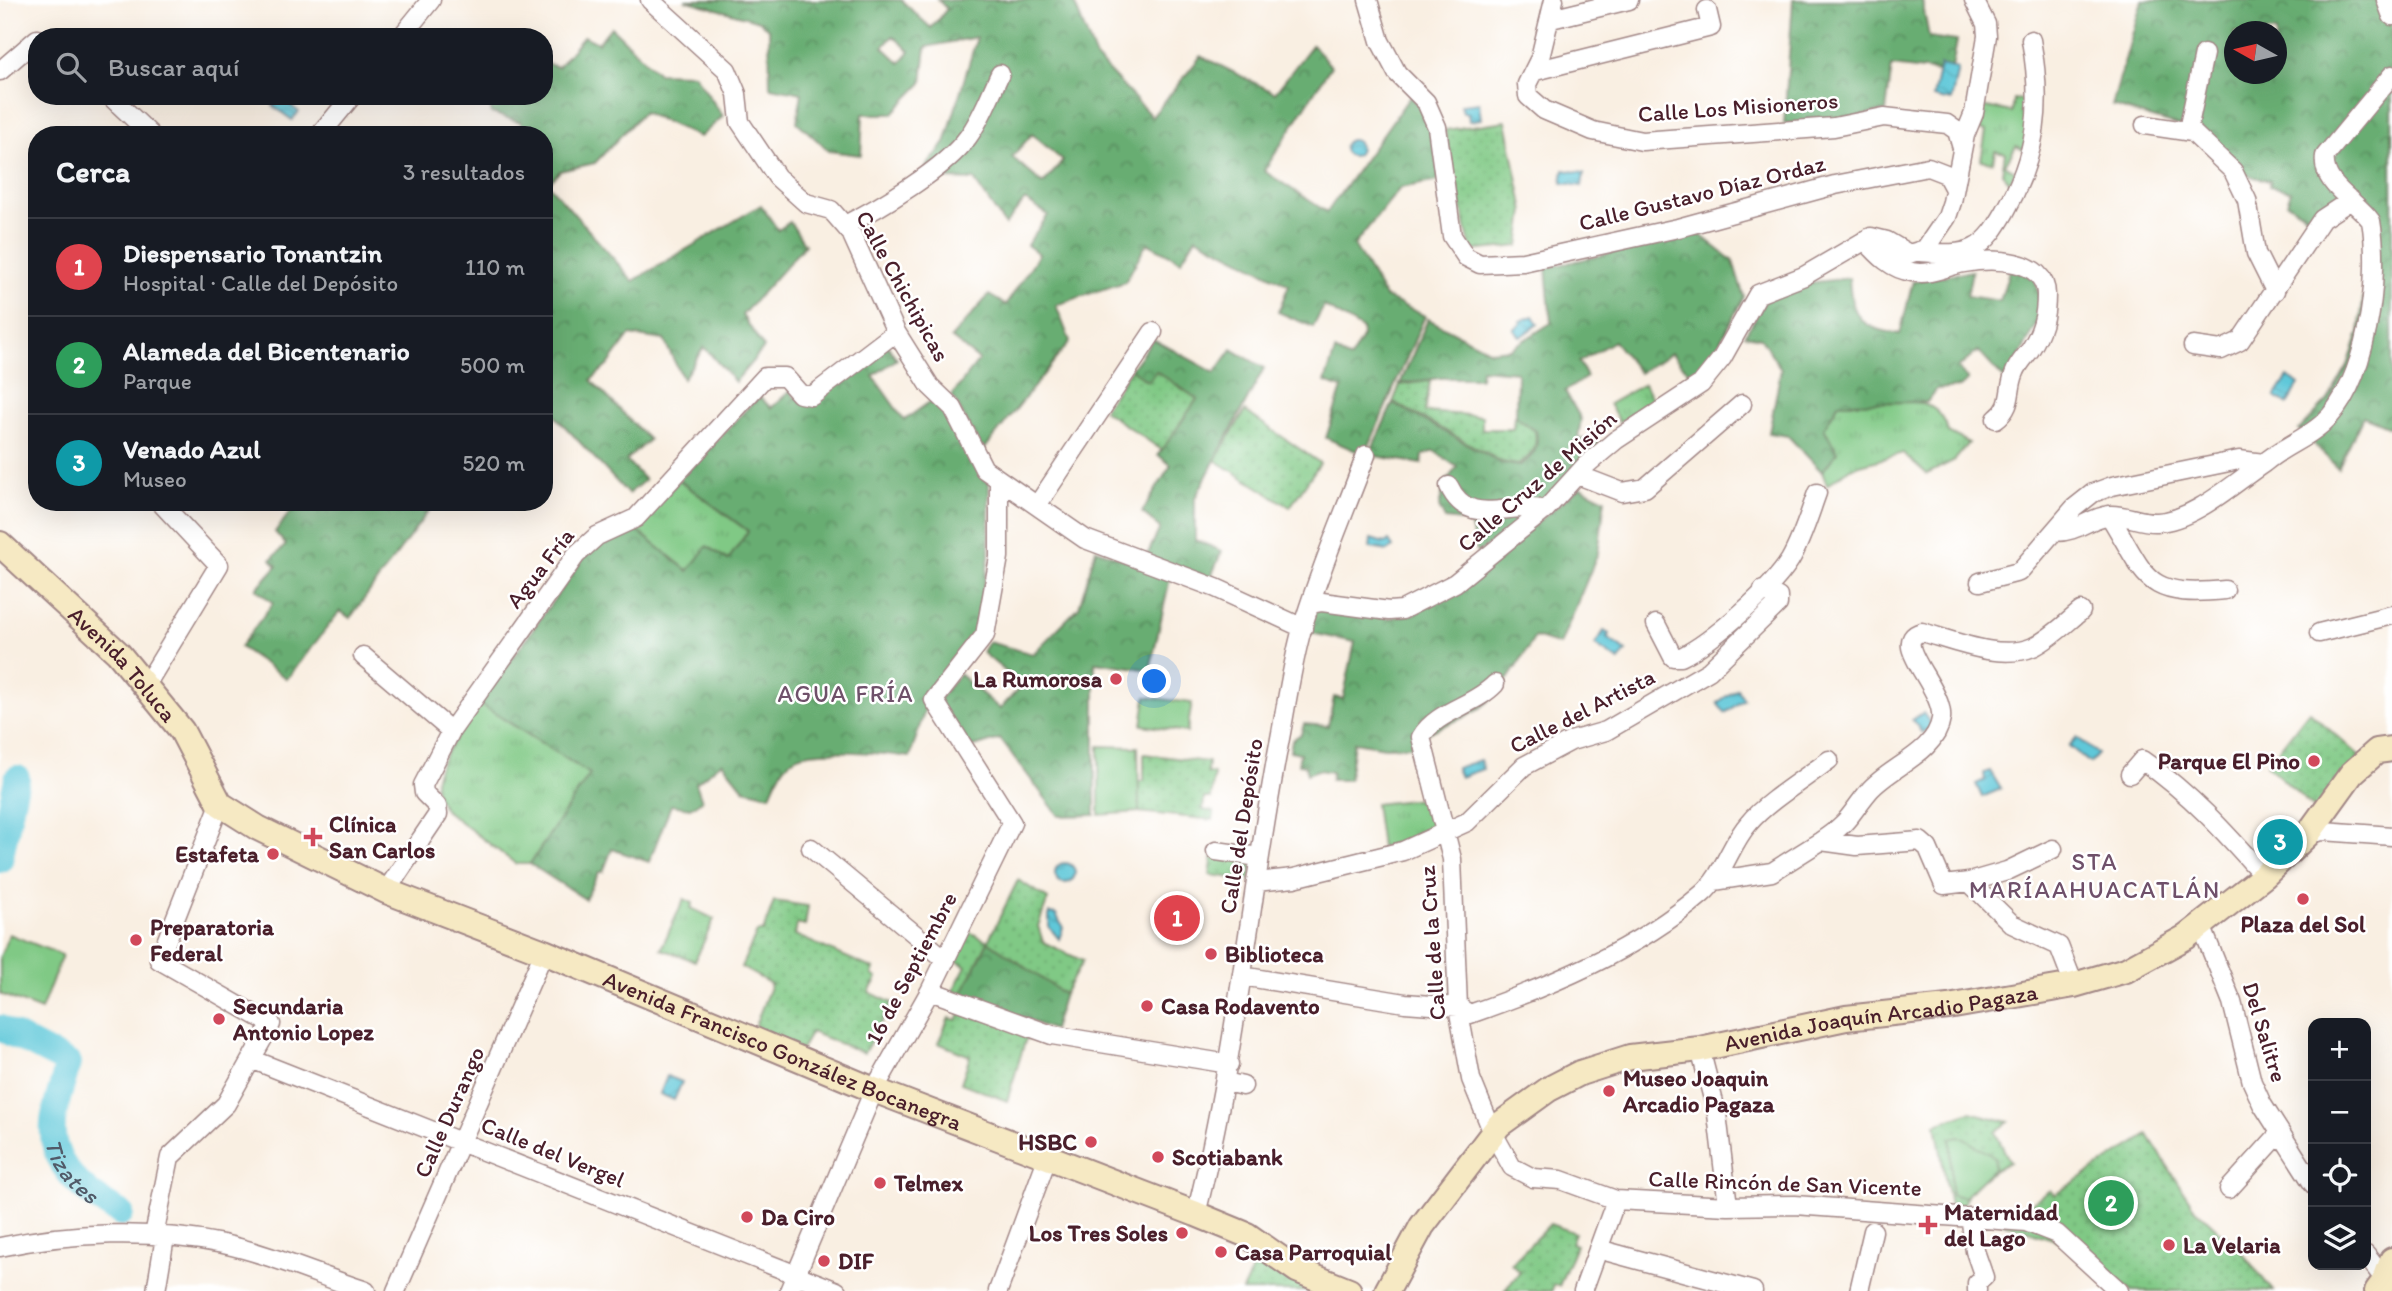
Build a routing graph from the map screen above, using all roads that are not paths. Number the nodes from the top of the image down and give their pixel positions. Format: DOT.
graph roads {
  1 [pos="431,0"];
  2 [pos="650,0"];
  3 [pos="1368,0"];
  4 [pos="1554,0"];
  5 [pos="1629,0"];
  6 [pos="1974,0"];
  7 [pos="2386,0"];
  8 [pos="1707,10"];
  9 [pos="2392,16"];
  10 [pos="1551,19"];
  11 [pos="408,28"];
  12 [pos="2031,40"];
  13 [pos="28,44"];
  14 [pos="2204,54"];
  15 [pos="0,71"];
  16 [pos="1535,71"];
  17 [pos="1000,74"];
  18 [pos="2392,75"];
  19 [pos="119,105"];
  20 [pos="345,105"];
  21 [pos="2145,125"];
  22 [pos="142,126"];
  23 [pos="327,126"];
  24 [pos="2188,130"];
  25 [pos="1962,148"];
  26 [pos="1954,187"];
  27 [pos="2351,200"];
  28 [pos="845,225"];
  29 [pos="1865,240"];
  30 [pos="1920,252"];
  31 [pos="2275,291"];
  32 [pos="896,332"];
  33 [pos="1153,332"];
  34 [pos="2193,346"];
  35 [pos="1742,404"];
  36 [pos="1996,419"];
  37 [pos="1366,455"];
  38 [pos="2264,463"];
  39 [pos="1578,475"];
  40 [pos="999,482"];
  41 [pos="1449,486"];
  42 [pos="1817,494"];
  43 [pos="1038,504"];
  44 [pos="1545,510"];
  45 [pos="168,511"];
  46 [pos="2109,515"];
  47 [pos="2054,532"];
  48 [pos="0,544"];
  49 [pos="1980,582"];
  50 [pos="1763,590"];
  51 [pos="2225,590"];
  52 [pos="1311,604"];
  53 [pos="2081,611"];
  54 [pos="2392,615"];
  55 [pos="1656,624"];
  56 [pos="1303,628"];
  57 [pos="2319,633"];
  58 [pos="363,656"];
  59 [pos="1495,684"];
  60 [pos="146,685"];
  61 [pos="452,731"];
  62 [pos="2392,749"];
  63 [pos="1829,760"];
  64 [pos="2130,774"];
  65 [pos="220,803"];
  66 [pos="1445,830"];
  67 [pos="2308,834"];
  68 [pos="2392,836"];
  69 [pos="1821,841"];
  70 [pos="811,848"];
  71 [pos="2053,849"];
  72 [pos="1216,851"];
  73 [pos="1259,858"];
  74 [pos="2264,876"];
  75 [pos="1714,881"];
  76 [pos="1256,882"];
  77 [pos="1969,882"];
  78 [pos="386,891"];
  79 [pos="2201,925"];
  80 [pos="544,952"];
  81 [pos="946,960"];
  82 [pos="1242,976"];
  83 [pos="2074,985"];
  84 [pos="930,991"];
  85 [pos="1458,1007"];
  86 [pos="1700,1049"];
  87 [pos="251,1059"];
  88 [pos="1227,1073"];
  89 [pos="1244,1086"];
  90 [pos="874,1090"];
  91 [pos="1493,1133"];
  92 [pos="2280,1133"];
  93 [pos="463,1142"];
  94 [pos="1048,1156"];
  95 [pos="2308,1176"];
  96 [pos="2229,1189"];
  97 [pos="1616,1200"];
  98 [pos="1728,1206"];
  99 [pos="1196,1214"];
  100 [pos="1970,1217"];
  101 [pos="1873,1231"];
  102 [pos="159,1236"];
  103 [pos="0,1247"];
  104 [pos="1598,1249"];
  105 [pos="2371,1261"];
  106 [pos="2384,1277"];
  107 [pos="793,1283"];
  108 [pos="156,1291"];
  109 [pos="366,1291"];
  110 [pos="396,1291"];
  111 [pos="837,1291"];
  112 [pos="998,1291"];
  113 [pos="1349,1291"];
  114 [pos="1387,1291"];
  115 [pos="1583,1291"];
  116 [pos="1753,1291"];
  117 [pos="1858,1291"];
  118 [pos="1977,1291"];
  119 [pos="2119,1291"];
  1 -- 11 [label="street"];
  2 -- 28 [label="street, Calle Chichipicas"];
  3 -- 26 [label="street, Calle Gustavo Díaz Ordaz"];
  4 -- 10 [label="street, Calle Los Misioneros"];
  5 -- 10 [label="street"];
  6 -- 25 [label="street"];
  7 -- 9 [label="street"];
  8 -- 16 [label="street"];
  10 -- 16 [label="street, Calle Los Misioneros"];
  12 -- 30 [label="street"];
  13 -- 15 [label="street"];
  14 -- 24 [label="street"];
  16 -- 25 [label="street, Calle Los Misioneros"];
  17 -- 28 [label="street"];
  18 -- 27 [label="street"];
  19 -- 22 [label="street"];
  20 -- 23 [label="street"];
  21 -- 24 [label="street"];
  24 -- 31 [label="street"];
  25 -- 26 [label="street"];
  26 -- 30 [label="street"];
  27 -- 31 [label="street"];
  27 -- 38 [label="street"];
  28 -- 32 [label="street, Calle Chichipicas"];
  29 -- 30 [label="street"];
  29 -- 36 [label="street"];
  29 -- 39 [label="street, Calle Cruz de Misión"];
  31 -- 34 [label="street"];
  32 -- 40 [label="street, Calle Chichipicas"];
  32 -- 61 [label="street, Agua Fría"];
  33 -- 43 [label="street"];
  35 -- 39 [label="street"];
  37 -- 52 [label="street, Calle del Depósito"];
  38 -- 46 [label="street"];
  38 -- 47 [label="street"];
  39 -- 44 [label="street, Calle Cruz de Misión"];
  40 -- 43 [label="street, Calle Chichipicas"];
  40 -- 81 [label="street, 16 de Septiembre"];
  41 -- 44 [label="street"];
  42 -- 50 [label="street"];
  43 -- 56 [label="street, Calle Chichipicas"];
  44 -- 52 [label="street, Calle Cruz de Misión"];
  45 -- 60 [label="street"];
  46 -- 47 [label="street"];
  46 -- 51 [label="street"];
  47 -- 49 [label="street"];
  48 -- 60 [label="street, Avenida Toluca"];
  50 -- 55 [label="street"];
  50 -- 66 [label="street, Calle del Artista"];
  52 -- 56 [label="street, Calle del Depósito"];
  53 -- 69 [label="street"];
  54 -- 57 [label="street"];
  56 -- 73 [label="street, Calle del Depósito"];
  58 -- 61 [label="street"];
  59 -- 66 [label="street, Calle de la Cruz"];
  60 -- 65 [label="street, Avenida Toluca"];
  61 -- 78 [label="street, Agua Fría"];
  62 -- 67 [label="street, Avenida Joaquín Arcadio Pagaza"];
  63 -- 75 [label="street"];
  64 -- 74 [label="street"];
  65 -- 78 [label="street, Avenida Francisco González Bocanegra"];
  65 -- 87 [label="street"];
  66 -- 76 [label="street, Calle del Artista"];
  66 -- 85 [label="street, Calle de la Cruz"];
  67 -- 68 [label="street"];
  67 -- 74 [label="street, Avenida Joaquín Arcadio Pagaza"];
  69 -- 75 [label="street"];
  69 -- 77 [label="street"];
  70 -- 81 [label="street"];
  71 -- 77 [label="street"];
  72 -- 73 [label="street"];
  73 -- 76 [label="street, Calle del Depósito"];
  74 -- 79 [label="street, Avenida Joaquín Arcadio Pagaza"];
  75 -- 85 [label="street"];
  76 -- 82 [label="street, Calle del Depósito"];
  77 -- 83 [label="street"];
  78 -- 80 [label="street, Avenida Francisco González Bocanegra"];
  79 -- 83 [label="street, Avenida Joaquín Arcadio Pagaza"];
  79 -- 92 [label="street, Del Salitre"];
  80 -- 90 [label="street, Avenida Francisco González Bocanegra"];
  80 -- 93 [label="street, Calle Durango"];
  81 -- 84 [label="street, 16 de Septiembre"];
  82 -- 85 [label="street"];
  82 -- 88 [label="street, Calle del Depósito"];
  83 -- 86 [label="street, Avenida Joaquín Arcadio Pagaza"];
  84 -- 88 [label="street"];
  84 -- 90 [label="street, 16 de Septiembre"];
  85 -- 91 [label="street, Calle de la Cruz"];
  86 -- 91 [label="street, Avenida Joaquín Arcadio Pagaza"];
  86 -- 98 [label="street"];
  87 -- 93 [label="street, Calle del Vergel"];
  87 -- 102 [label="street"];
  88 -- 89 [label="street"];
  88 -- 99 [label="street, Calle del Depósito"];
  90 -- 94 [label="street, Avenida Francisco González Bocanegra"];
  90 -- 107 [label="street, 16 de Septiembre"];
  91 -- 97 [label="street, Calle Rincón de San Vicente"];
  91 -- 114 [label="street, Avenida Joaquín Arcadio Pagaza"];
  92 -- 95 [label="street, Del Salitre"];
  92 -- 96 [label="street"];
  93 -- 107 [label="street, Calle del Vergel"];
  93 -- 110 [label="street, Calle Durango"];
  94 -- 99 [label="street, Avenida Francisco González Bocanegra"];
  94 -- 112 [label="street"];
  97 -- 98 [label="street, Calle Rincón de San Vicente"];
  97 -- 104 [label="street"];
  98 -- 100 [label="street, Calle Rincón de San Vicente"];
  99 -- 113 [label="street, Avenida Francisco González Bocanegra"];
  100 -- 118 [label="street"];
  100 -- 119 [label="street, Calle Rincón de San Vicente"];
  101 -- 117 [label="street"];
  102 -- 103 [label="street"];
  102 -- 108 [label="street"];
  102 -- 109 [label="street"];
  104 -- 115 [label="street"];
  104 -- 116 [label="street"];
  105 -- 106 [label="street"];
  107 -- 111 [label="street, Calle del Vergel"];
}
